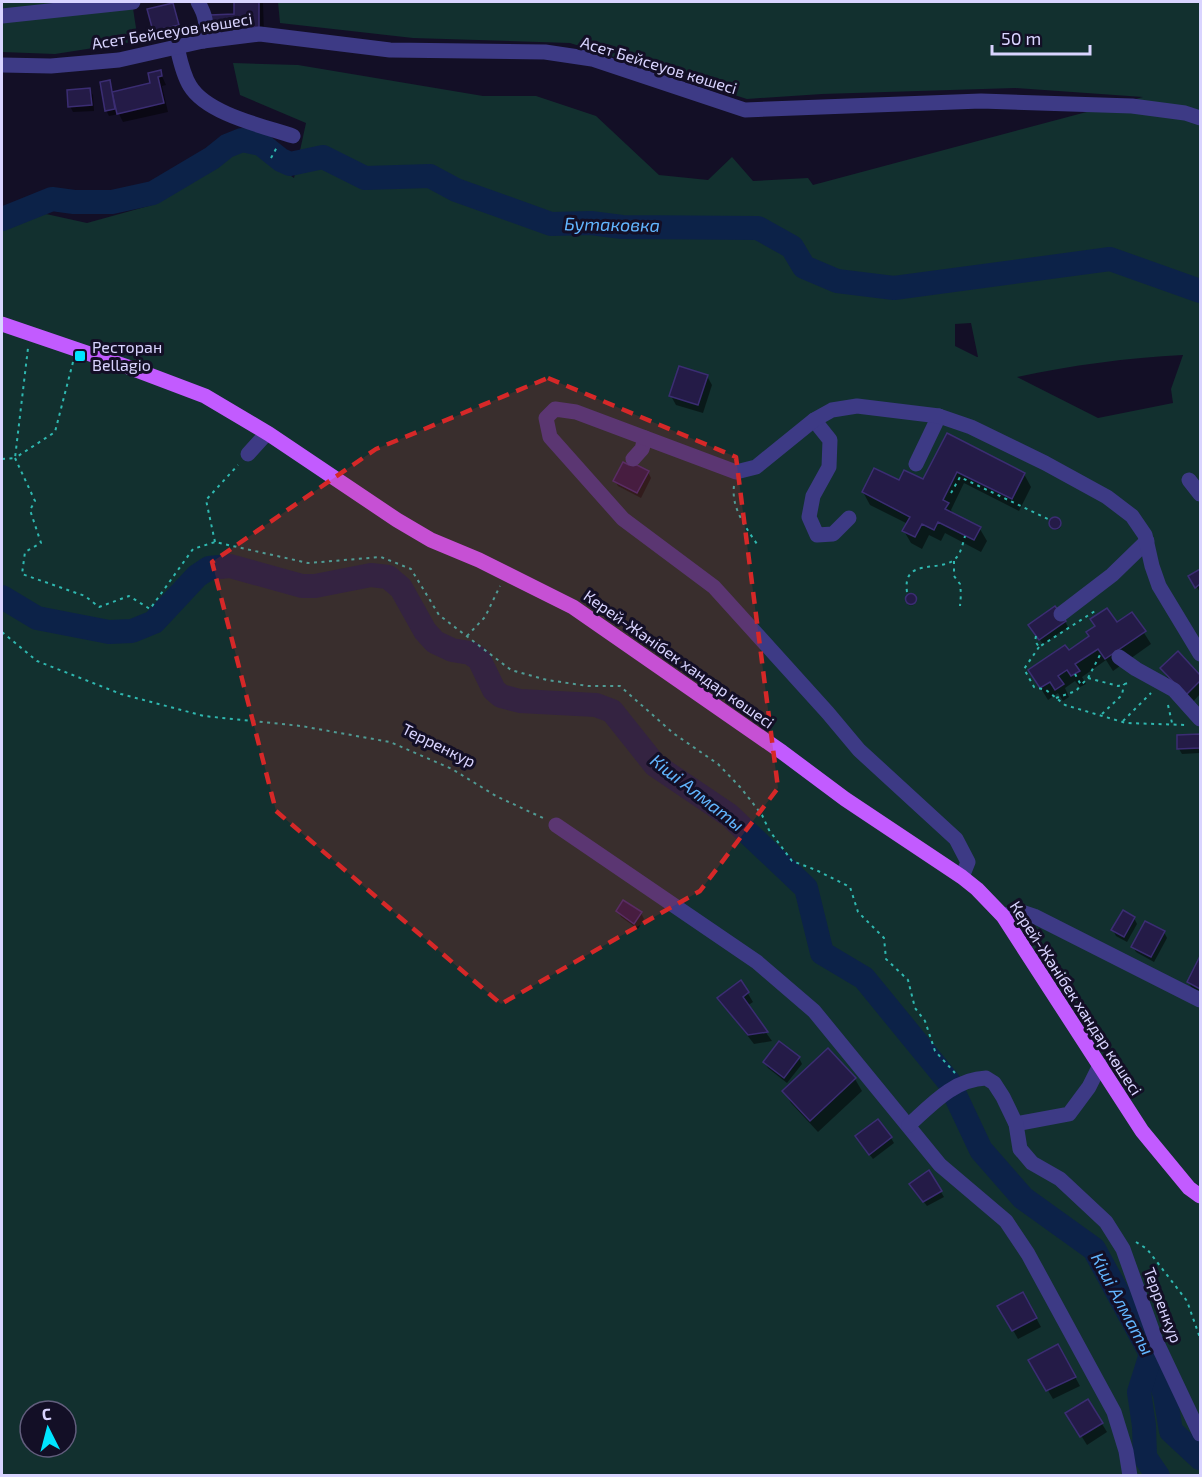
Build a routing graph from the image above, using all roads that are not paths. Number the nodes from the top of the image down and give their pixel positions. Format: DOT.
graph roads {
  1 [pos="133,2"];
  2 [pos="198,2"];
  3 [pos="2,16"];
  4 [pos="203,41"];
  5 [pos="177,47"];
  6 [pos="2,66"];
  7 [pos="1200,118"];
  8 [pos="292,136"];
  9 [pos="2,324"];
  10 [pos="939,416"];
  11 [pos="814,420"];
  12 [pos="267,433"];
  13 [pos="645,438"];
  14 [pos="248,454"];
  15 [pos="633,459"];
  16 [pos="916,464"];
  17 [pos="1189,480"];
  18 [pos="1200,494"];
  19 [pos="849,518"];
  20 [pos="1147,541"];
  21 [pos="1061,614"];
  22 [pos="1200,654"];
  23 [pos="1119,657"];
  24 [pos="1196,722"];
  25 [pos="556,825"];
  26 [pos="962,877"];
  27 [pos="1003,916"];
  28 [pos="1200,1000"];
  29 [pos="1100,1065"];
  30 [pos="1016,1124"];
  31 [pos="909,1125"];
  32 [pos="1200,1196"];
  33 [pos="1200,1434"];
  34 [pos="1130,1476"];
  1 -- 3 [label="street"];
  2 -- 4 [label="street"];
  4 -- 5 [label="street, Асет Бейсеуов көшесі"];
  4 -- 7 [label="street, Асет Бейсеуов көшесі"];
  5 -- 6 [label="street, Асет Бейсеуов көшесі"];
  5 -- 8 [label="street"];
  9 -- 12 [label="main road, Керей-Жәнібек хандар көшесі"];
  10 -- 11 [label="street"];
  10 -- 16 [label="street"];
  10 -- 20 [label="street"];
  11 -- 13 [label="street"];
  11 -- 19 [label="street"];
  12 -- 14 [label="street"];
  12 -- 26 [label="main road, Керей-Жәнібек хандар көшесі"];
  13 -- 15 [label="street"];
  13 -- 26 [label="street"];
  17 -- 18 [label="street"];
  20 -- 21 [label="street"];
  20 -- 22 [label="street"];
  23 -- 24 [label="street"];
  25 -- 31 [label="street"];
  26 -- 27 [label="main road, Керей-Жәнібек хандар көшесі"];
  27 -- 28 [label="street"];
  27 -- 29 [label="main road, Керей-Жәнібек хандар көшесі"];
  29 -- 30 [label="street"];
  29 -- 32 [label="main road, Керей-Жәнібек хандар көшесі"];
  30 -- 31 [label="street, Терренкур"];
  30 -- 33 [label="street, Терренкур"];
  31 -- 34 [label="street"];
}
